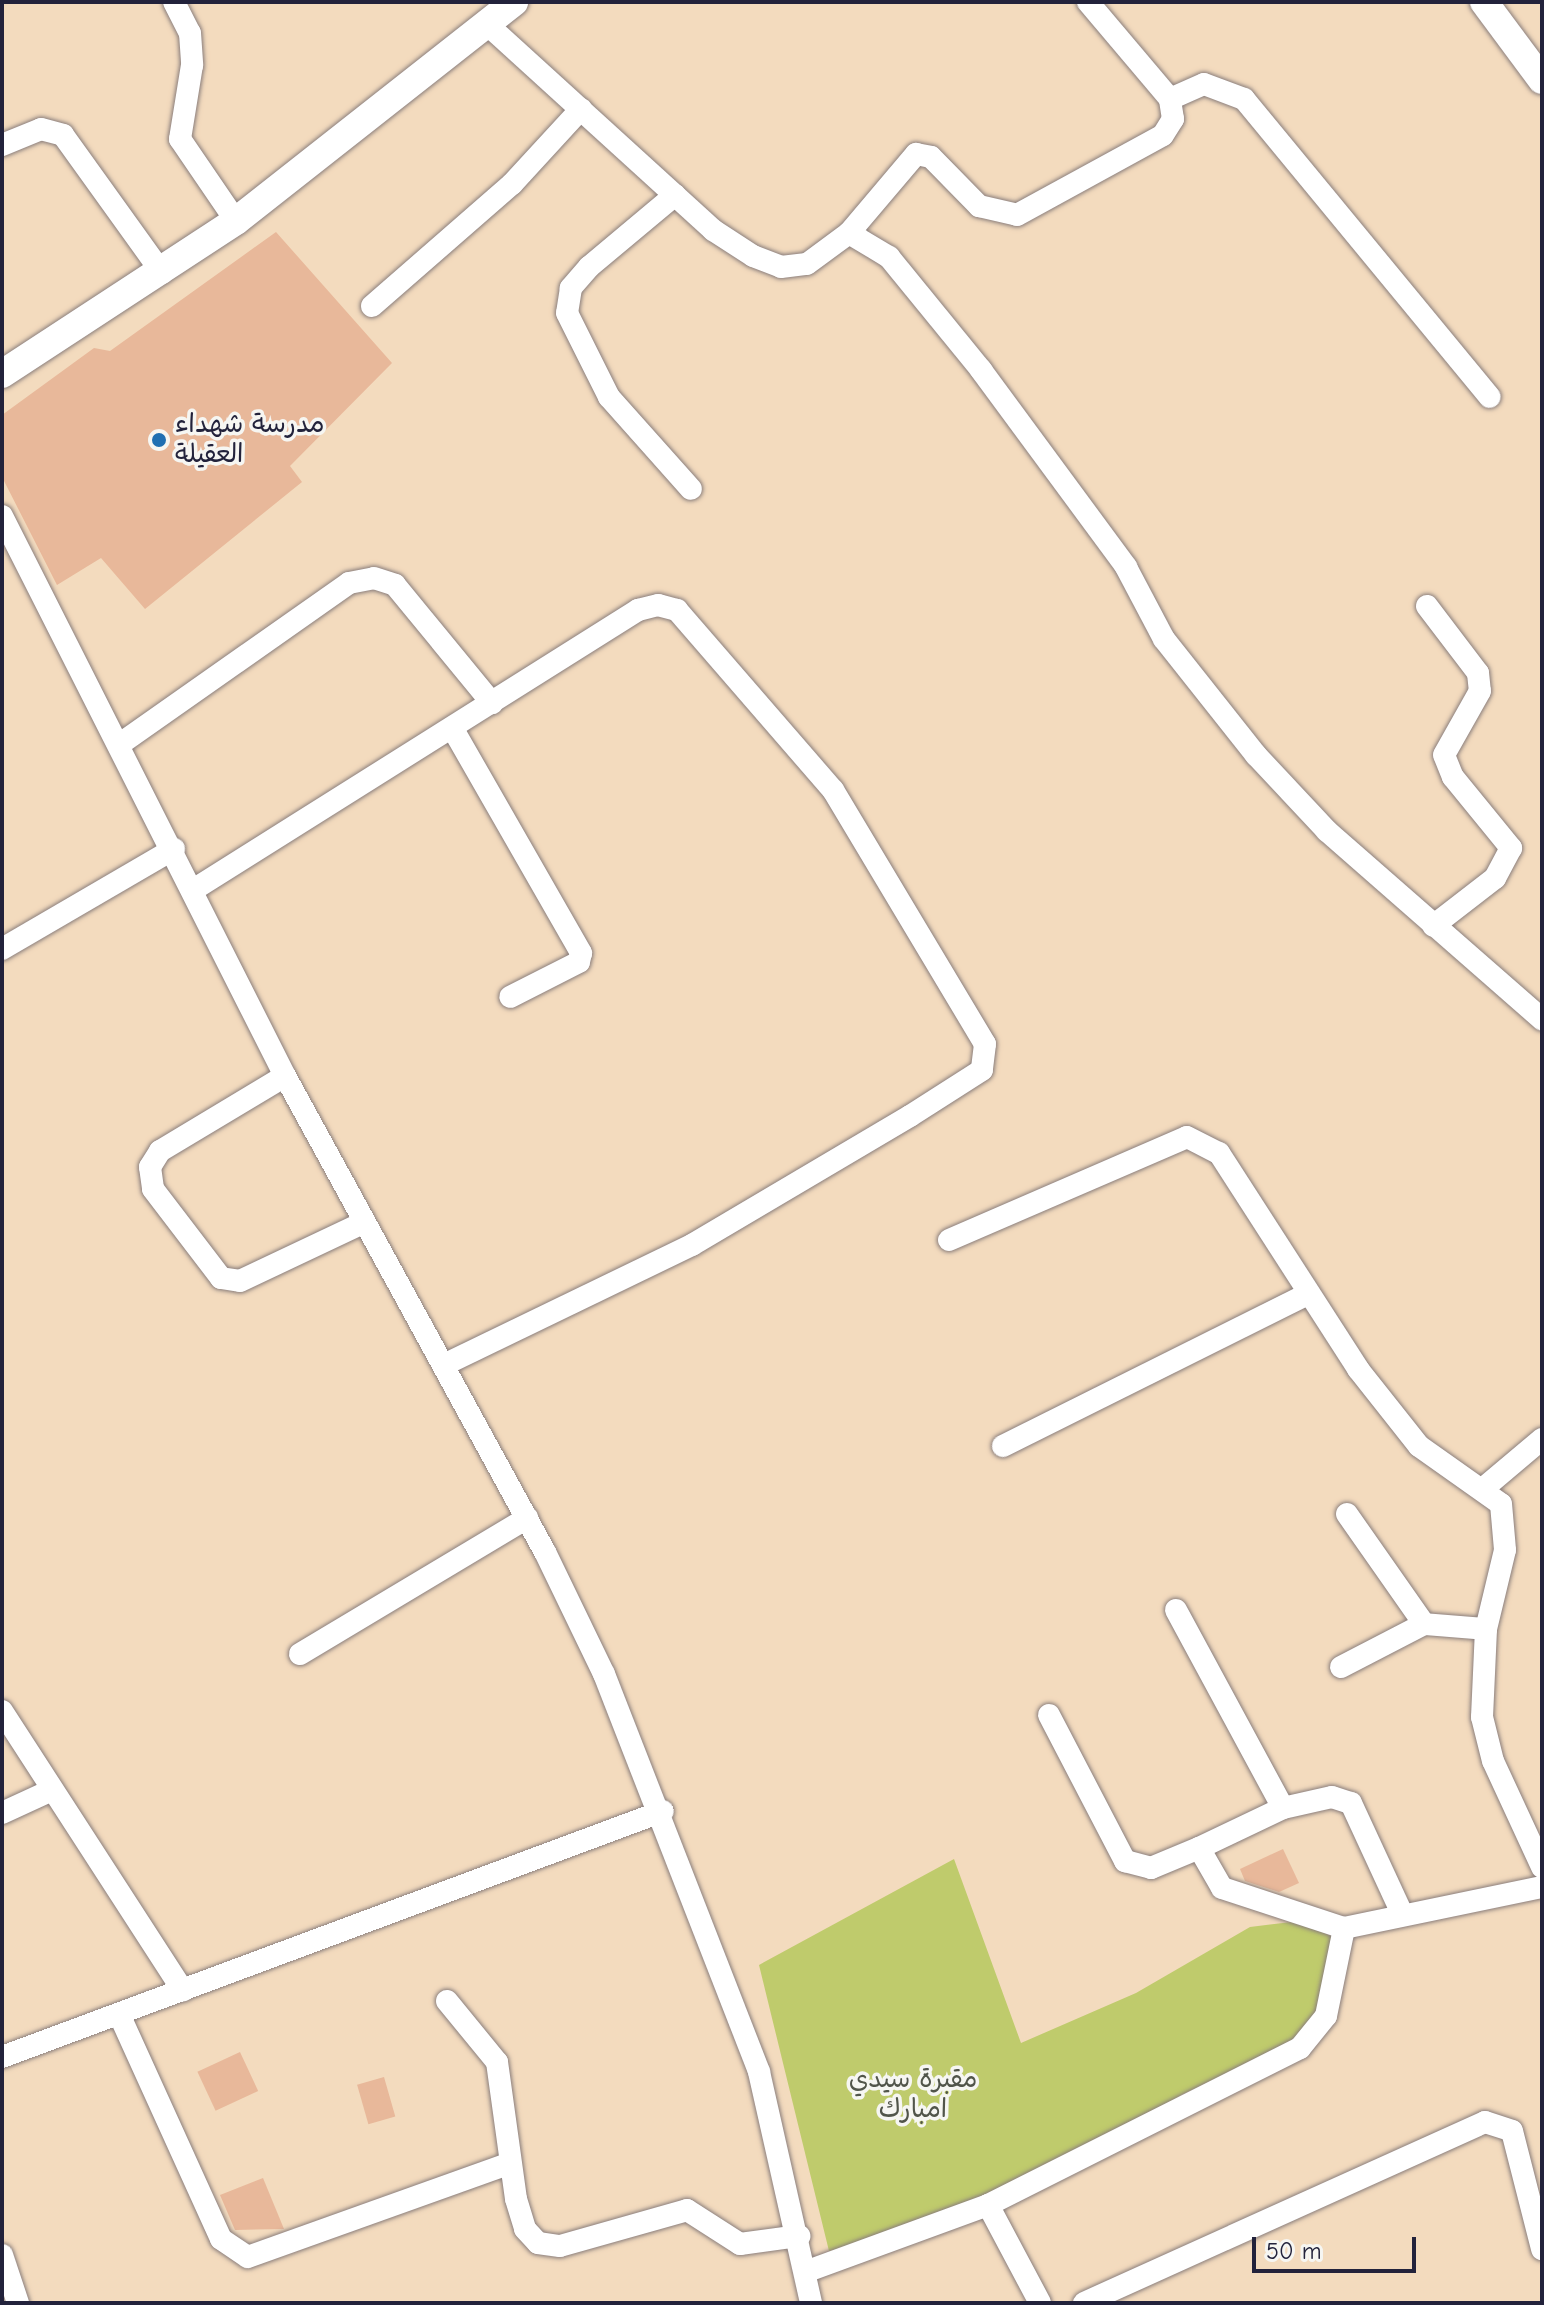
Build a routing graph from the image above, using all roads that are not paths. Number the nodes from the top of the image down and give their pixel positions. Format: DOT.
graph roads {
  1 [pos="174,2"];
  2 [pos="514,2"];
  3 [pos="1088,2"];
  4 [pos="1484,2"];
  5 [pos="489,26"];
  6 [pos="1542,80"];
  7 [pos="1170,99"];
  8 [pos="581,109"];
  9 [pos="2,145"];
  10 [pos="675,195"];
  11 [pos="236,221"];
  12 [pos="849,233"];
  13 [pos="162,273"];
  14 [pos="372,306"];
  15 [pos="2,374"];
  16 [pos="1490,397"];
  17 [pos="691,489"];
  18 [pos="2,516"];
  19 [pos="1427,606"];
  20 [pos="492,703"];
  21 [pos="454,731"];
  22 [pos="120,744"];
  23 [pos="174,849"];
  24 [pos="193,890"];
  25 [pos="1433,926"];
  26 [pos="2,949"];
  27 [pos="510,997"];
  28 [pos="1542,1019"];
  29 [pos="285,1076"];
  30 [pos="365,1222"];
  31 [pos="949,1240"];
  32 [pos="1308,1294"];
  33 [pos="444,1365"];
  34 [pos="1542,1439"];
  35 [pos="1003,1446"];
  36 [pos="1485,1487"];
  37 [pos="1347,1514"];
  38 [pos="527,1518"];
  39 [pos="1176,1610"];
  40 [pos="1424,1624"];
  41 [pos="1486,1629"];
  42 [pos="300,1654"];
  43 [pos="1341,1667"];
  44 [pos="2,1711"];
  45 [pos="1049,1715"];
  46 [pos="52,1790"];
  47 [pos="1283,1808"];
  48 [pos="663,1811"];
  49 [pos="2,1813"];
  50 [pos="1199,1848"];
  51 [pos="1542,1867"];
  52 [pos="1542,1887"];
  53 [pos="1401,1911"];
  54 [pos="1344,1928"];
  55 [pos="183,1991"];
  56 [pos="447,2001"];
  57 [pos="119,2014"];
  58 [pos="2,2057"];
  59 [pos="510,2163"];
  60 [pos="988,2205"];
  61 [pos="799,2236"];
  62 [pos="1542,2249"];
  63 [pos="2,2255"];
  64 [pos="805,2272"];
  65 [pos="18,2303"];
  66 [pos="811,2303"];
  67 [pos="1040,2303"];
  68 [pos="1084,2303"];
  1 -- 11 [label="street"];
  2 -- 5 [label="street"];
  3 -- 7 [label="street"];
  4 -- 6 [label="street"];
  5 -- 8 [label="street"];
  5 -- 11 [label="street"];
  7 -- 12 [label="street"];
  7 -- 16 [label="street"];
  8 -- 10 [label="street"];
  8 -- 14 [label="street"];
  9 -- 13 [label="street"];
  10 -- 12 [label="street"];
  10 -- 17 [label="street"];
  11 -- 13 [label="street"];
  12 -- 25 [label="street"];
  13 -- 15 [label="street"];
  18 -- 22 [label="street"];
  19 -- 25 [label="street"];
  20 -- 21 [label="street"];
  20 -- 22 [label="street"];
  20 -- 33 [label="street"];
  21 -- 24 [label="street"];
  21 -- 27 [label="street"];
  22 -- 23 [label="street"];
  23 -- 24 [label="street"];
  23 -- 26 [label="street"];
  24 -- 29 [label="street"];
  25 -- 28 [label="street"];
  29 -- 30 [label="street"];
  29 -- 30 [label="street"];
  30 -- 33 [label="street"];
  31 -- 32 [label="street"];
  32 -- 35 [label="street"];
  32 -- 36 [label="street"];
  33 -- 38 [label="street"];
  34 -- 36 [label="street"];
  36 -- 41 [label="street"];
  37 -- 40 [label="street"];
  38 -- 42 [label="street"];
  38 -- 48 [label="street"];
  39 -- 47 [label="street"];
  40 -- 41 [label="street"];
  40 -- 43 [label="street"];
  41 -- 51 [label="street"];
  44 -- 46 [label="street"];
  45 -- 50 [label="street"];
  46 -- 49 [label="street"];
  46 -- 55 [label="street"];
  47 -- 50 [label="street"];
  47 -- 53 [label="street"];
  48 -- 55 [label="street"];
  48 -- 61 [label="street"];
  50 -- 54 [label="street"];
  52 -- 53 [label="street"];
  53 -- 54 [label="street"];
  54 -- 60 [label="street"];
  55 -- 57 [label="street"];
  56 -- 59 [label="street"];
  57 -- 58 [label="street"];
  57 -- 59 [label="street"];
  59 -- 61 [label="street"];
  60 -- 64 [label="street"];
  60 -- 67 [label="street"];
  61 -- 64 [label="street"];
  62 -- 68 [label="street"];
  63 -- 65 [label="street"];
  64 -- 66 [label="street"];
}
